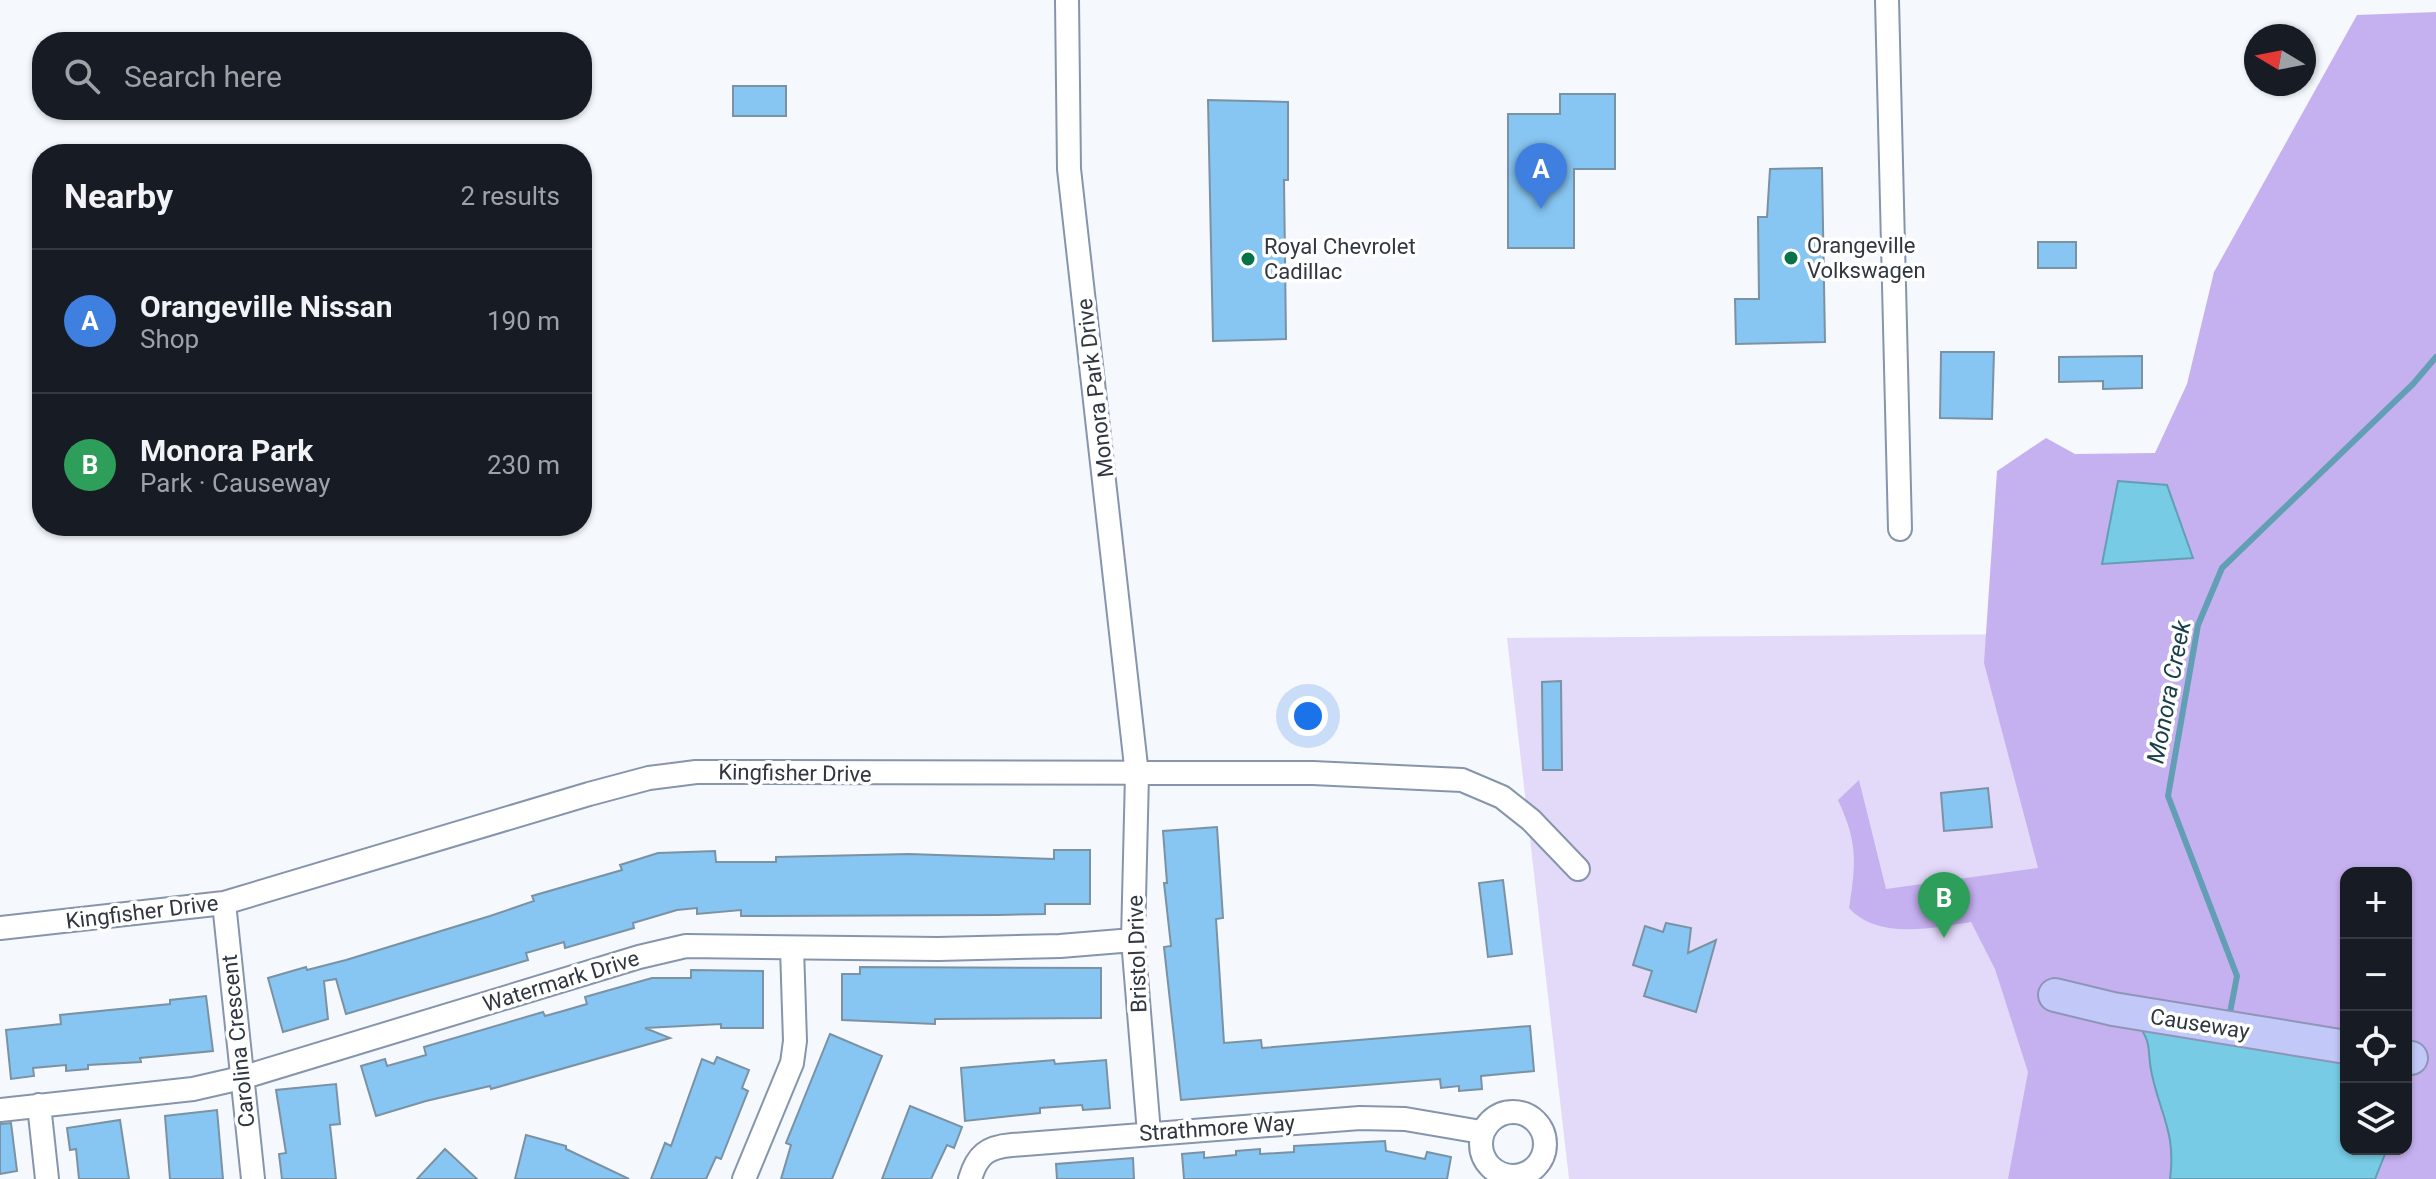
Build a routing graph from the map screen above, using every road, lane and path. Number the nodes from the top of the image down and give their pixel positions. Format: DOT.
graph roads {
  1 [pos="1067,0"];
  2 [pos="1887,0"];
  3 [pos="1900,529"];
  4 [pos="1137,775"];
  5 [pos="1578,869"];
  6 [pos="224,903"];
  7 [pos="0,928"];
  8 [pos="1133,940"];
  9 [pos="792,948"];
  10 [pos="2055,995"];
  11 [pos="2340,1046"];
  12 [pos="241,1078"];
  13 [pos="39,1105"];
  14 [pos="0,1110"];
  15 [pos="1481,1132"];
  16 [pos="1149,1133"];
  17 [pos="47,1179"];
  18 [pos="253,1179"];
  19 [pos="744,1179"];
  20 [pos="970,1179"];
  1 -- 4 [label="street, Monora Park Drive"];
  2 -- 3 [label="street"];
  4 -- 5 [label="street, Kingfisher Drive"];
  4 -- 6 [label="street, Kingfisher Drive"];
  4 -- 8 [label="street, Bristol Drive"];
  6 -- 7 [label="street, Kingfisher Drive"];
  6 -- 12 [label="street, Carolina Crescent"];
  8 -- 9 [label="street, Watermark Drive"];
  8 -- 16 [label="street, Bristol Drive"];
  9 -- 12 [label="street, Watermark Drive"];
  9 -- 19 [label="street"];
  10 -- 11 [label="highway, Causeway"];
  12 -- 13 [label="street, Watermark Drive"];
  12 -- 18 [label="street, Carolina Crescent"];
  13 -- 14 [label="street, Watermark Drive"];
  13 -- 17 [label="street"];
  15 -- 16 [label="street, Strathmore Way"];
  16 -- 20 [label="street, Strathmore Way"];
}
